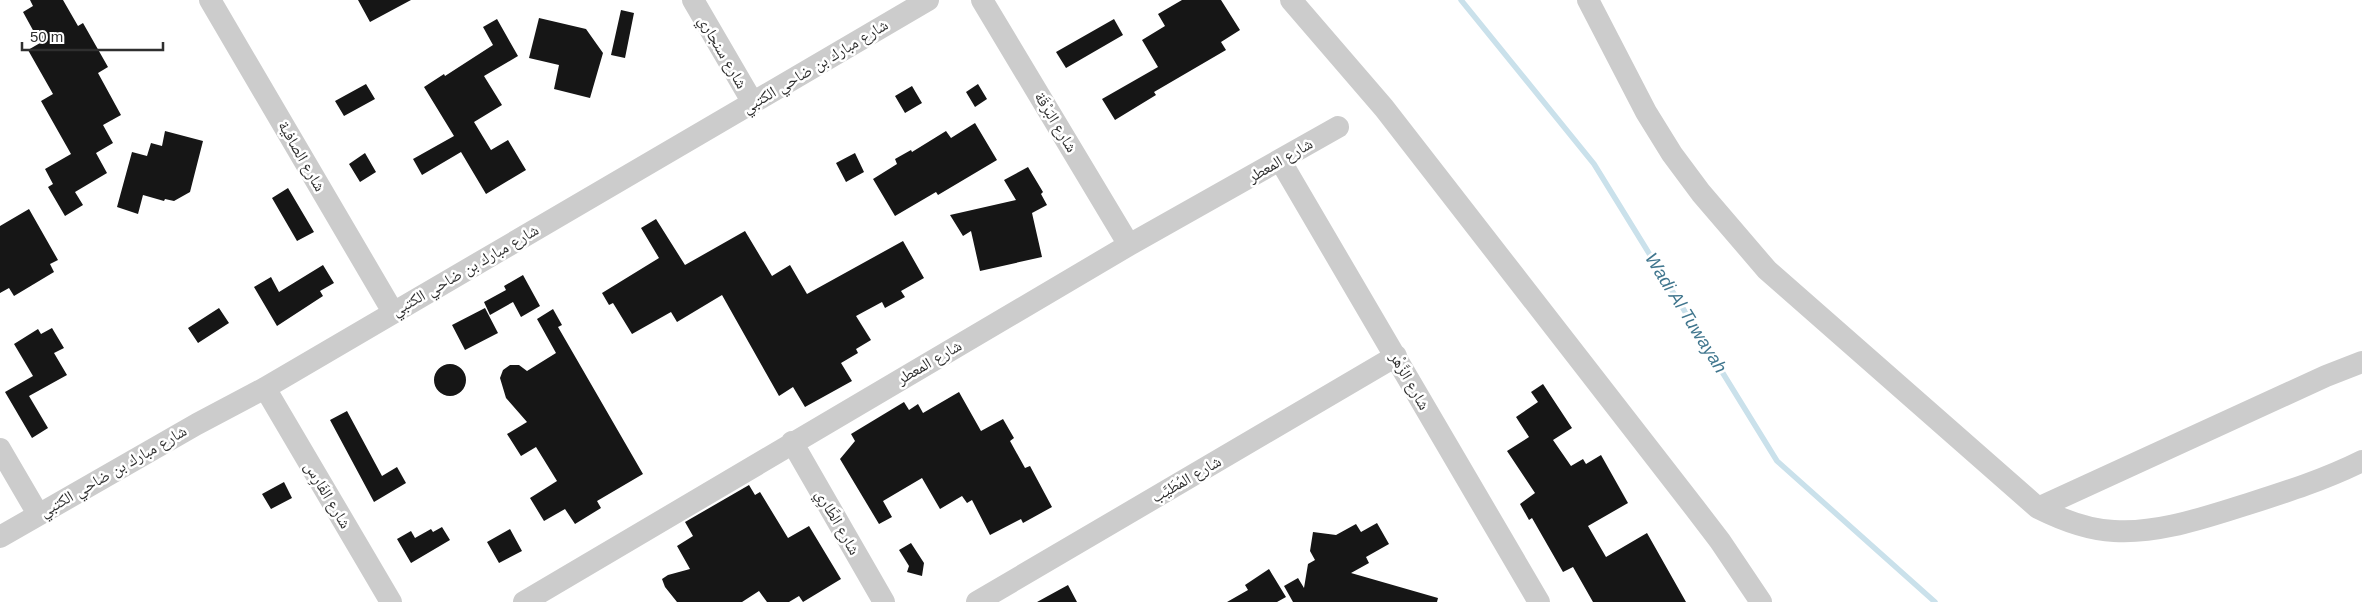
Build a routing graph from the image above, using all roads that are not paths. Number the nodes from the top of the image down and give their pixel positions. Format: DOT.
graph roads {
  1 [pos="210,0"];
  2 [pos="693,0"];
  3 [pos="928,0"];
  4 [pos="982,0"];
  5 [pos="1291,0"];
  6 [pos="1588,0"];
  7 [pos="1605,0"];
  8 [pos="1624,68"];
  9 [pos="753,103"];
  10 [pos="1338,127"];
  11 [pos="1280,160"];
  12 [pos="1130,245"];
  13 [pos="393,312"];
  14 [pos="1396,356"];
  15 [pos="2362,362"];
  16 [pos="265,388"];
  17 [pos="792,442"];
  18 [pos="0,449"];
  19 [pos="2362,461"];
  20 [pos="2038,508"];
  21 [pos="38,514"];
  22 [pos="0,537"];
  23 [pos="391,602"];
  24 [pos="524,602"];
  25 [pos="884,602"];
  26 [pos="977,602"];
  27 [pos="1539,602"];
  28 [pos="1761,602"];
  1 -- 13 [label="street, شارع الصافية"];
  2 -- 9 [label="street, شارع سنجاري"];
  3 -- 9 [label="street, شارع مبارك بن ضاحي الكتبي"];
  4 -- 12 [label="street, شارع البَرْقَة"];
  5 -- 28 [label="street"];
  6 -- 8 [label="street"];
  7 -- 8 [label="street"];
  8 -- 20 [label="street"];
  9 -- 13 [label="street, شارع مبارك بن ضاحي الكتبي"];
  10 -- 11 [label="street, شارع المعطر"];
  11 -- 12 [label="street, شارع المعطر"];
  11 -- 14 [label="street, شارع الزَّهْر"];
  12 -- 17 [label="street, شارع المعطر"];
  13 -- 16 [label="street, شارع مبارك بن ضاحي الكتبي"];
  14 -- 26 [label="street, شارع المُطَيَّب"];
  14 -- 27 [label="street, شارع الزَّهْر"];
  15 -- 20 [label="street"];
  16 -- 21 [label="street, شارع مبارك بن ضاحي الكتبي"];
  16 -- 23 [label="street, شارع الفَارِس"];
  17 -- 24 [label="street, شارع المعطر"];
  17 -- 25 [label="street, شارع الطَّارِي"];
  18 -- 21 [label="street"];
  19 -- 20 [label="street"];
  21 -- 22 [label="street, شارع مبارك بن ضاحي الكتبي"];
}
